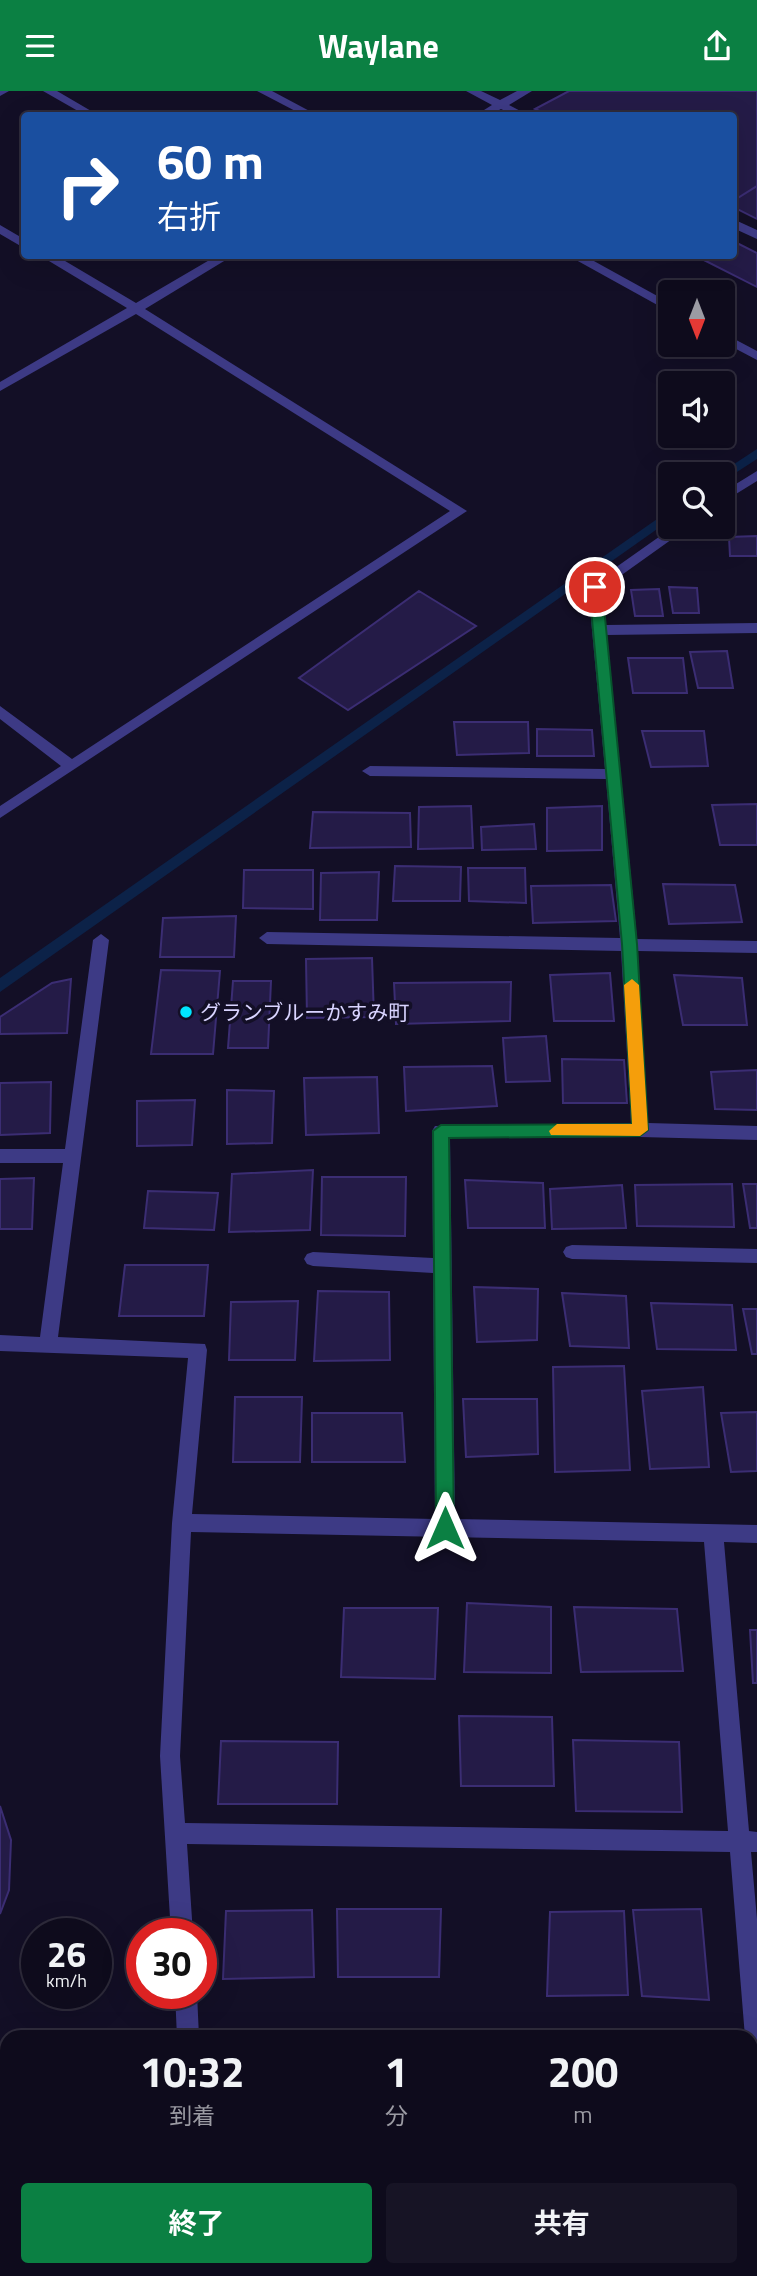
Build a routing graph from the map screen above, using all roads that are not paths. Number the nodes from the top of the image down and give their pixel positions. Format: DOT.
graph roads {
  1 [pos="49,91"];
  2 [pos="263,91"];
  3 [pos="472,91"];
  4 [pos="526,91"];
  5 [pos="501,105"];
  6 [pos="87,112"];
  7 [pos="305,112"];
  8 [pos="487,112"];
  9 [pos="516,112"];
  10 [pos="737,225"];
  11 [pos="0,229"];
  12 [pos="757,235"];
  13 [pos="21,242"];
  14 [pos="52,259"];
  15 [pos="221,259"];
  16 [pos="580,259"];
  17 [pos="658,302"];
  18 [pos="135,308"];
  19 [pos="735,344"];
  20 [pos="757,356"];
  21 [pos="0,387"];
  22 [pos="757,475"];
  23 [pos="735,490"];
  24 [pos="665,539"];
  25 [pos="757,628"];
  26 [pos="599,630"];
  27 [pos="0,711"];
  28 [pos="71,767"];
  29 [pos="370,771"];
  30 [pos="611,774"];
  31 [pos="0,813"];
  32 [pos="267,937"];
  33 [pos="101,940"];
  34 [pos="629,944"];
  35 [pos="757,947"];
  36 [pos="640,1130"];
  37 [pos="757,1133"];
  38 [pos="0,1156"];
  39 [pos="73,1156"];
  40 [pos="572,1252"];
  41 [pos="757,1256"];
  42 [pos="313,1259"];
  43 [pos="442,1266"];
  44 [pos="0,1343"];
  45 [pos="48,1344"];
  46 [pos="182,1523"];
  47 [pos="445,1528"];
  48 [pos="713,1533"];
  49 [pos="757,1534"];
  50 [pos="175,1833"];
  51 [pos="748,1842"];
  52 [pos="180,1918"];
  53 [pos="187,2009"];
  54 [pos="188,2030"];
  55 [pos="756,2030"];
  1 -- 6 [label="street"];
  2 -- 7 [label="street"];
  3 -- 5 [label="street"];
  4 -- 5 [label="street"];
  5 -- 8 [label="street"];
  5 -- 9 [label="street"];
  10 -- 12 [label="street"];
  11 -- 13 [label="street"];
  14 -- 18 [label="street"];
  15 -- 18 [label="street"];
  16 -- 17 [label="street"];
  18 -- 21 [label="street"];
  18 -- 28 [label="street"];
  19 -- 20 [label="street"];
  22 -- 23 [label="street"];
  24 -- 26 [label="street"];
  25 -- 26 [label="street"];
  26 -- 30 [label="street"];
  27 -- 28 [label="street"];
  28 -- 31 [label="street"];
  29 -- 30 [label="street"];
  30 -- 34 [label="street"];
  32 -- 34 [label="street"];
  33 -- 39 [label="street"];
  34 -- 35 [label="street"];
  34 -- 36 [label="street"];
  36 -- 37 [label="street"];
  36 -- 43 [label="street"];
  38 -- 39 [label="street"];
  39 -- 45 [label="street"];
  40 -- 41 [label="street"];
  42 -- 43 [label="street"];
  43 -- 47 [label="street"];
  44 -- 45 [label="street"];
  45 -- 46 [label="street"];
  46 -- 47 [label="street"];
  46 -- 50 [label="street"];
  47 -- 48 [label="street"];
  48 -- 49 [label="street"];
  48 -- 51 [label="street"];
  50 -- 51 [label="street"];
  50 -- 52 [label="street"];
  51 -- 55 [label="street"];
  53 -- 54 [label="street"];
}
